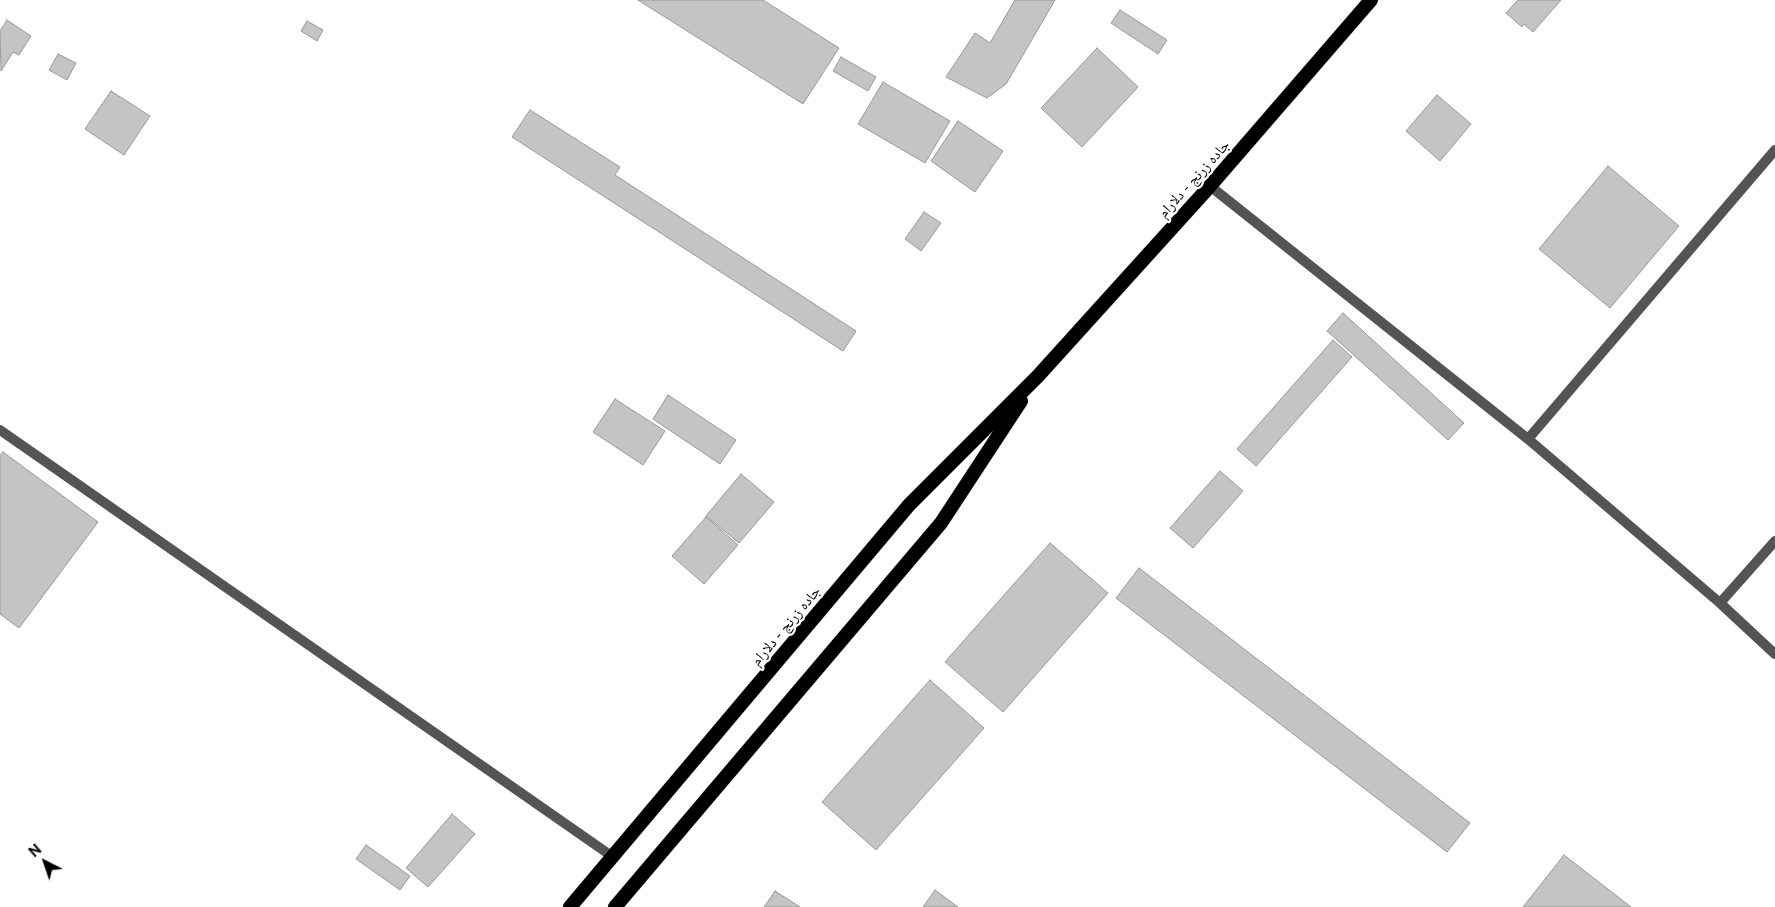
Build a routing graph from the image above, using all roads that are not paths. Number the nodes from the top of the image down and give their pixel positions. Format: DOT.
graph roads {
  1 [pos="1372,0"];
  2 [pos="1775,150"];
  3 [pos="1210,186"];
  4 [pos="1038,376"];
  5 [pos="0,430"];
  6 [pos="1528,439"];
  7 [pos="1775,542"];
  8 [pos="1720,603"];
  9 [pos="1775,654"];
  10 [pos="613,857"];
  11 [pos="570,907"];
  12 [pos="615,907"];
  1 -- 3 [label="highway, جاده زرنج - دلارام"];
  2 -- 6 [label="street"];
  3 -- 4 [label="highway, جاده زرنج - دلارام"];
  3 -- 6 [label="street"];
  4 -- 10 [label="highway, جاده زرنج - دلارام"];
  4 -- 12 [label="highway, جاده زرنج - دلارام"];
  5 -- 10 [label="street"];
  6 -- 8 [label="street"];
  7 -- 8 [label="street"];
  8 -- 9 [label="street"];
  10 -- 11 [label="highway, جاده زرنج - دلارام"];
}
